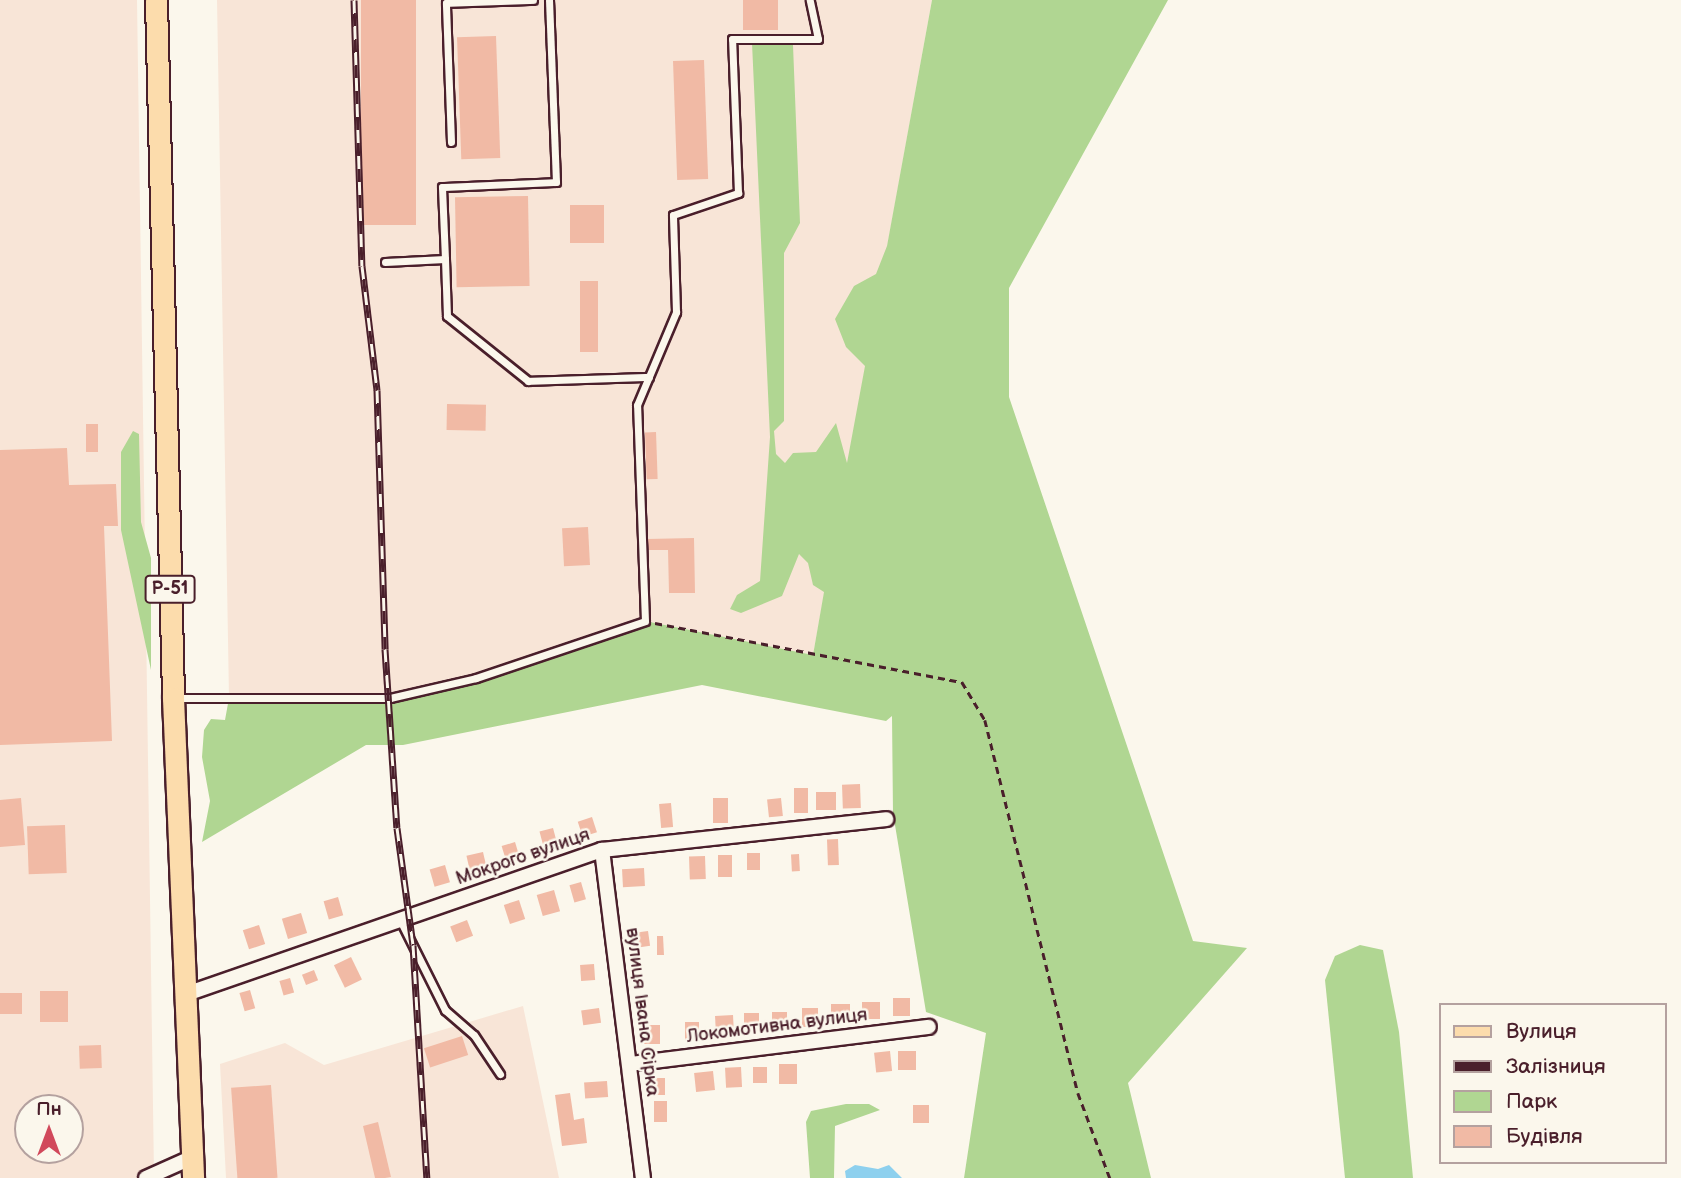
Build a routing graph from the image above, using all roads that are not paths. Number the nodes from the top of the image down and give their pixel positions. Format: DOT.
graph roads {
  1 [pos="156,0"];
  2 [pos="533,0"];
  3 [pos="549,0"];
  4 [pos="810,0"];
  5 [pos="451,142"];
  6 [pos="445,259"];
  7 [pos="385,262"];
  8 [pos="649,377"];
  9 [pos="173,698"];
  10 [pos="886,818"];
  11 [pos="602,850"];
  12 [pos="400,920"];
  13 [pos="186,994"];
  14 [pos="929,1027"];
  15 [pos="630,1063"];
  16 [pos="500,1074"];
  17 [pos="192,1168"];
  18 [pos="146,1178"];
  19 [pos="643,1178"];
  1 -- 9 [label="main road, Р-51"];
  2 -- 5 [label="lane"];
  3 -- 6 [label="lane"];
  4 -- 8 [label="lane"];
  6 -- 7 [label="lane"];
  6 -- 8 [label="lane"];
  8 -- 9 [label="lane"];
  9 -- 13 [label="main road, Р-51"];
  10 -- 11 [label="street, Мокрого вулиця"];
  11 -- 12 [label="street, Мокрого вулиця"];
  11 -- 15 [label="street, вулиця Івана Сірка"];
  12 -- 13 [label="street, Мокрого вулиця"];
  12 -- 16 [label="lane"];
  13 -- 17 [label="main road, Р-51"];
  14 -- 15 [label="street, Локомотивна вулиця"];
  15 -- 19 [label="street, вулиця Івана Сірка"];
  17 -- 18 [label="street"];
}
